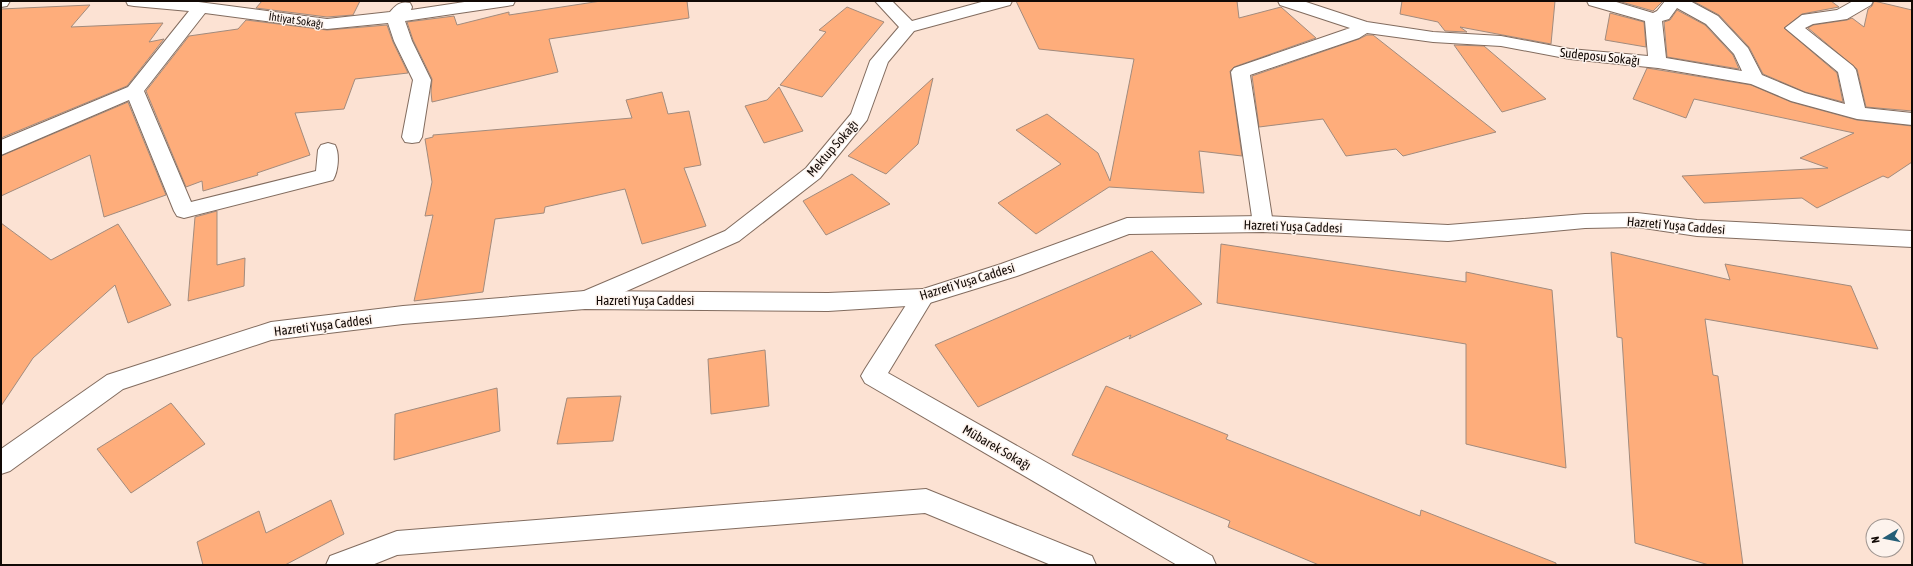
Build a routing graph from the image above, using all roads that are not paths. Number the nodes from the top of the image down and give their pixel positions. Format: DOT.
graph roads {
  1 [pos="134,1"];
  2 [pos="408,1"];
  3 [pos="507,1"];
  4 [pos="883,1"];
  5 [pos="1004,1"];
  6 [pos="1286,1"];
  7 [pos="1595,1"];
  8 [pos="1676,1"];
  9 [pos="1864,1"];
  10 [pos="201,6"];
  11 [pos="395,17"];
  12 [pos="1653,18"];
  13 [pos="908,27"];
  14 [pos="1364,27"];
  15 [pos="1658,62"];
  16 [pos="1755,79"];
  17 [pos="135,91"];
  18 [pos="1857,113"];
  19 [pos="1912,119"];
  20 [pos="412,137"];
  21 [pos="1,148"];
  22 [pos="328,150"];
  23 [pos="1263,224"];
  24 [pos="1912,239"];
  25 [pos="923,297"];
  26 [pos="585,300"];
  27 [pos="1,463"];
  28 [pos="340,565"];
  29 [pos="1082,565"];
  30 [pos="1202,565"];
  1 -- 10 [label="street, İhtiyat Sokağı"];
  2 -- 11 [label="street"];
  3 -- 11 [label="street, İhtiyat Sokağı"];
  4 -- 13 [label="street"];
  5 -- 13 [label="street"];
  6 -- 14 [label="street, Sudeposu Sokağı"];
  7 -- 12 [label="street"];
  8 -- 12 [label="street"];
  8 -- 16 [label="street"];
  9 -- 18 [label="street"];
  10 -- 11 [label="street, İhtiyat Sokağı"];
  10 -- 17 [label="street"];
  11 -- 20 [label="street"];
  12 -- 15 [label="street"];
  13 -- 26 [label="street, Mektup Sokağı"];
  14 -- 15 [label="street, Sudeposu Sokağı"];
  14 -- 23 [label="street"];
  15 -- 16 [label="street, Sudeposu Sokağı"];
  16 -- 18 [label="street, Sudeposu Sokağı"];
  17 -- 21 [label="street"];
  17 -- 22 [label="street"];
  18 -- 19 [label="street, Sudeposu Sokağı"];
  23 -- 24 [label="street, Hazreti Yuşa Caddesi"];
  23 -- 25 [label="street, Hazreti Yuşa Caddesi"];
  25 -- 26 [label="street, Hazreti Yuşa Caddesi"];
  25 -- 30 [label="street, Mübarek Sokağı"];
  26 -- 27 [label="street, Hazreti Yuşa Caddesi"];
  28 -- 29 [label="street"];
}
